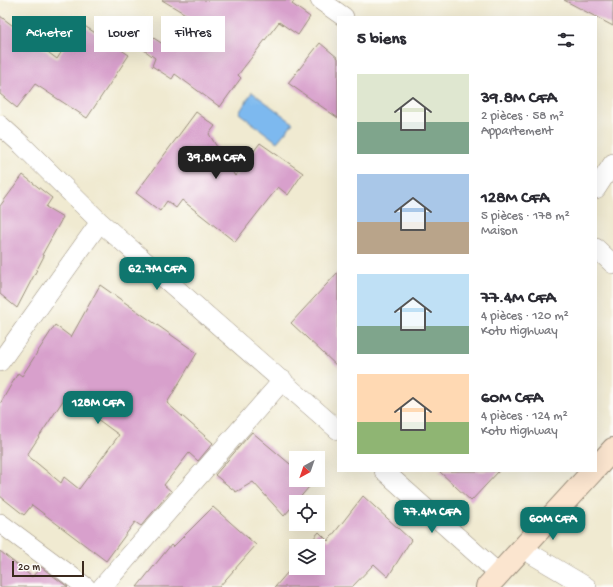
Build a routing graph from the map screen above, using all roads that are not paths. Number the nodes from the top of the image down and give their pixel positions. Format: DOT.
graph roads {
  1 [pos="320,0"];
  2 [pos="343,16"];
  3 [pos="0,125"];
  4 [pos="613,164"];
  5 [pos="597,188"];
  6 [pos="100,222"];
  7 [pos="597,249"];
  8 [pos="613,264"];
  9 [pos="0,362"];
  10 [pos="283,380"];
  11 [pos="337,429"];
  12 [pos="613,449"];
  13 [pos="597,467"];
  14 [pos="385,472"];
  15 [pos="592,472"];
  16 [pos="0,523"];
  17 [pos="522,549"];
  18 [pos="493,580"];
  19 [pos="86,587"];
  20 [pos="102,587"];
  21 [pos="587,587"];
  1 -- 2 [label="street"];
  3 -- 6 [label="street"];
  4 -- 5 [label="street"];
  6 -- 9 [label="street"];
  6 -- 10 [label="street"];
  7 -- 8 [label="street"];
  10 -- 11 [label="street"];
  10 -- 20 [label="street"];
  12 -- 13 [label="street"];
  14 -- 18 [label="street"];
  15 -- 17 [label="street"];
  16 -- 19 [label="street"];
  17 -- 18 [label="street"];
  17 -- 21 [label="street"];
}
